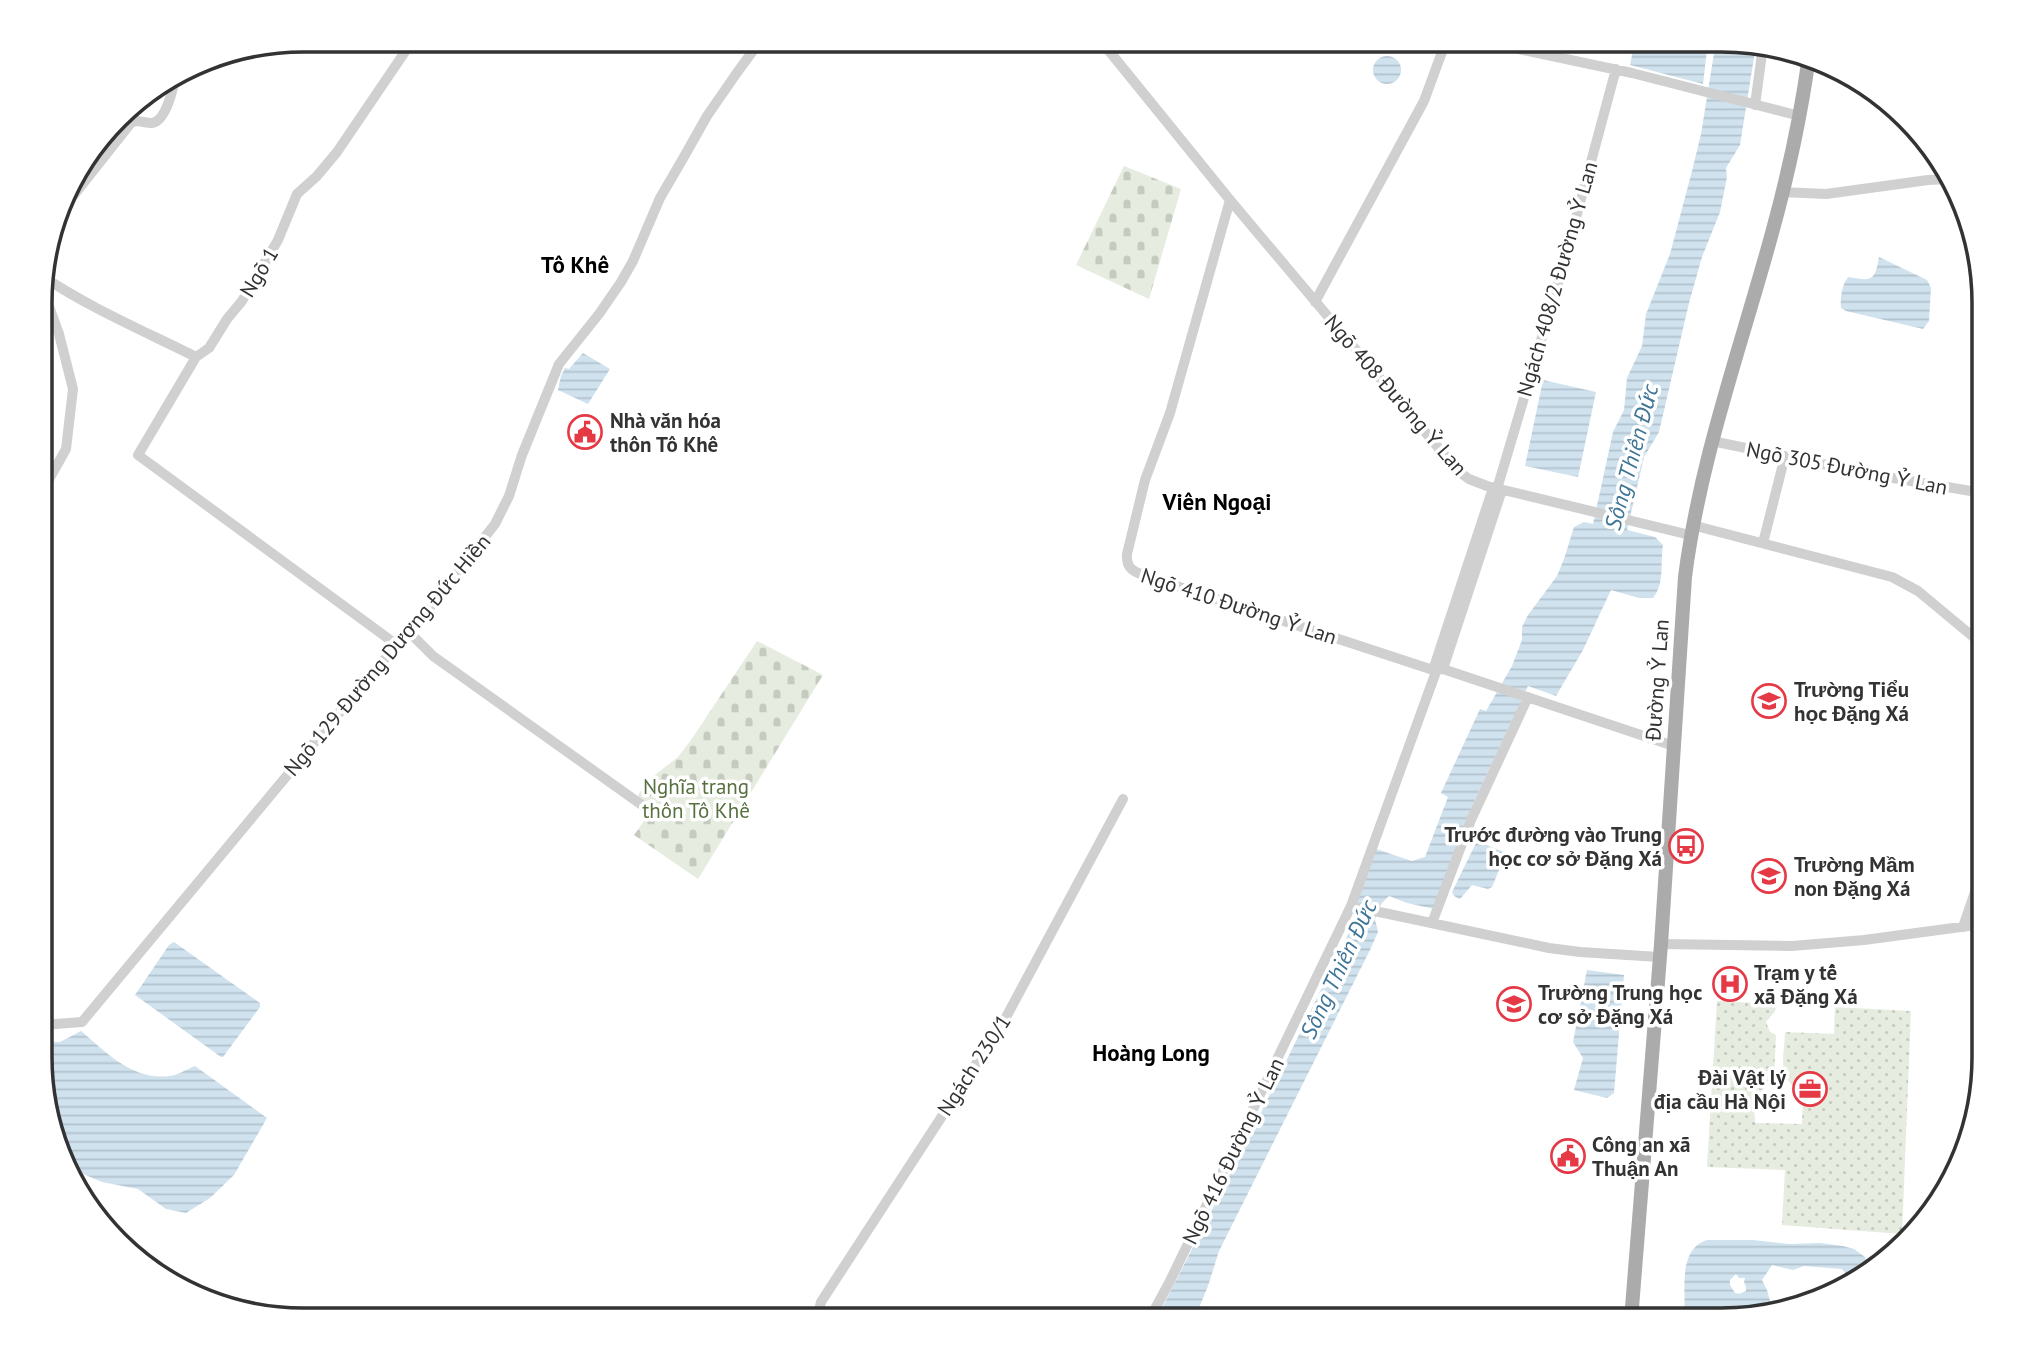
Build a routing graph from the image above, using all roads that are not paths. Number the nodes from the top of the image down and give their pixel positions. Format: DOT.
graph roads {
  1 [pos="405,52"];
  2 [pos="752,52"];
  3 [pos="1110,52"];
  4 [pos="1442,52"];
  5 [pos="1534,52"];
  6 [pos="1762,56"];
  7 [pos="1807,68"];
  8 [pos="1616,69"];
  9 [pos="172,90"];
  10 [pos="1755,104"];
  11 [pos="1800,116"];
  12 [pos="1939,180"];
  13 [pos="82,186"];
  14 [pos="1782,192"];
  15 [pos="1230,200"];
  16 [pos="54,283"];
  17 [pos="1315,302"];
  18 [pos="52,313"];
  19 [pos="196,357"];
  20 [pos="1712,441"];
  21 [pos="1785,456"];
  22 [pos="52,475"];
  23 [pos="1498,489"];
  24 [pos="1972,491"];
  25 [pos="1691,530"];
  26 [pos="1763,543"];
  27 [pos="1468,579"];
  28 [pos="410,633"];
  29 [pos="1972,636"];
  30 [pos="397,645"];
  31 [pos="1437,669"];
  32 [pos="1528,697"];
  33 [pos="1674,746"];
  34 [pos="1123,799"];
  35 [pos="653,813"];
  36 [pos="1972,901"];
  37 [pos="1351,906"];
  38 [pos="1432,923"];
  39 [pos="1972,926"];
  40 [pos="1963,927"];
  41 [pos="1660,951"];
  42 [pos="52,1025"];
  43 [pos="820,1308"];
  44 [pos="1155,1308"];
  45 [pos="1632,1308"];
  1 -- 19 [label="street, Ngõ 1"];
  2 -- 28 [label="street, Ngõ 129 Đường Dương Đức Hiền"];
  3 -- 15 [label="street, Ngõ 408 Đường Ỷ Lan"];
  4 -- 17 [label="street"];
  5 -- 8 [label="street"];
  6 -- 10 [label="street"];
  7 -- 11 [label="main road, Đường Ỷ Lan"];
  8 -- 10 [label="street"];
  8 -- 23 [label="street, Ngách 408/2 Đường Ỷ Lan"];
  9 -- 13 [label="street"];
  10 -- 11 [label="street"];
  11 -- 14 [label="main road, Đường Ỷ Lan"];
  12 -- 14 [label="street"];
  14 -- 20 [label="main road, Đường Ỷ Lan"];
  15 -- 17 [label="street, Ngõ 408 Đường Ỷ Lan"];
  15 -- 31 [label="street, Ngõ 410 Đường Ỷ Lan"];
  16 -- 19 [label="street"];
  17 -- 23 [label="street, Ngõ 408 Đường Ỷ Lan"];
  18 -- 22 [label="street"];
  19 -- 30 [label="street, Ngõ 1"];
  20 -- 21 [label="street, Ngõ 305 Đường Ỷ Lan"];
  20 -- 25 [label="main road, Đường Ỷ Lan"];
  21 -- 24 [label="street, Ngõ 305 Đường Ỷ Lan"];
  21 -- 26 [label="street"];
  23 -- 25 [label="street, Ngõ 408 Đường Ỷ Lan"];
  23 -- 27 [label="street, Ngách 408/2 Đường Ỷ Lan"];
  25 -- 26 [label="street, Ngõ 408 Đường Ỷ Lan"];
  25 -- 33 [label="main road, Đường Ỷ Lan"];
  26 -- 29 [label="street, Ngõ 408 Đường Ỷ Lan"];
  27 -- 31 [label="street, Ngõ 416 Đường Ỷ Lan"];
  28 -- 30 [label="street, Ngõ 129 Đường Dương Đức Hiền"];
  28 -- 35 [label="street"];
  30 -- 42 [label="street, Ngõ 129 Đường Dương Đức Hiền"];
  31 -- 32 [label="street, Ngõ 410 Đường Ỷ Lan"];
  31 -- 37 [label="street, Ngõ 416 Đường Ỷ Lan"];
  32 -- 33 [label="street, Ngõ 410 Đường Ỷ Lan"];
  32 -- 38 [label="street"];
  33 -- 41 [label="main road, Đường Ỷ Lan"];
  34 -- 43 [label="street, Ngách 230/1"];
  36 -- 40 [label="street"];
  37 -- 38 [label="street"];
  37 -- 44 [label="street, Ngõ 416 Đường Ỷ Lan"];
  38 -- 41 [label="street"];
  39 -- 40 [label="street"];
  40 -- 41 [label="street"];
  41 -- 45 [label="main road, Đường Ỷ Lan"];
}
